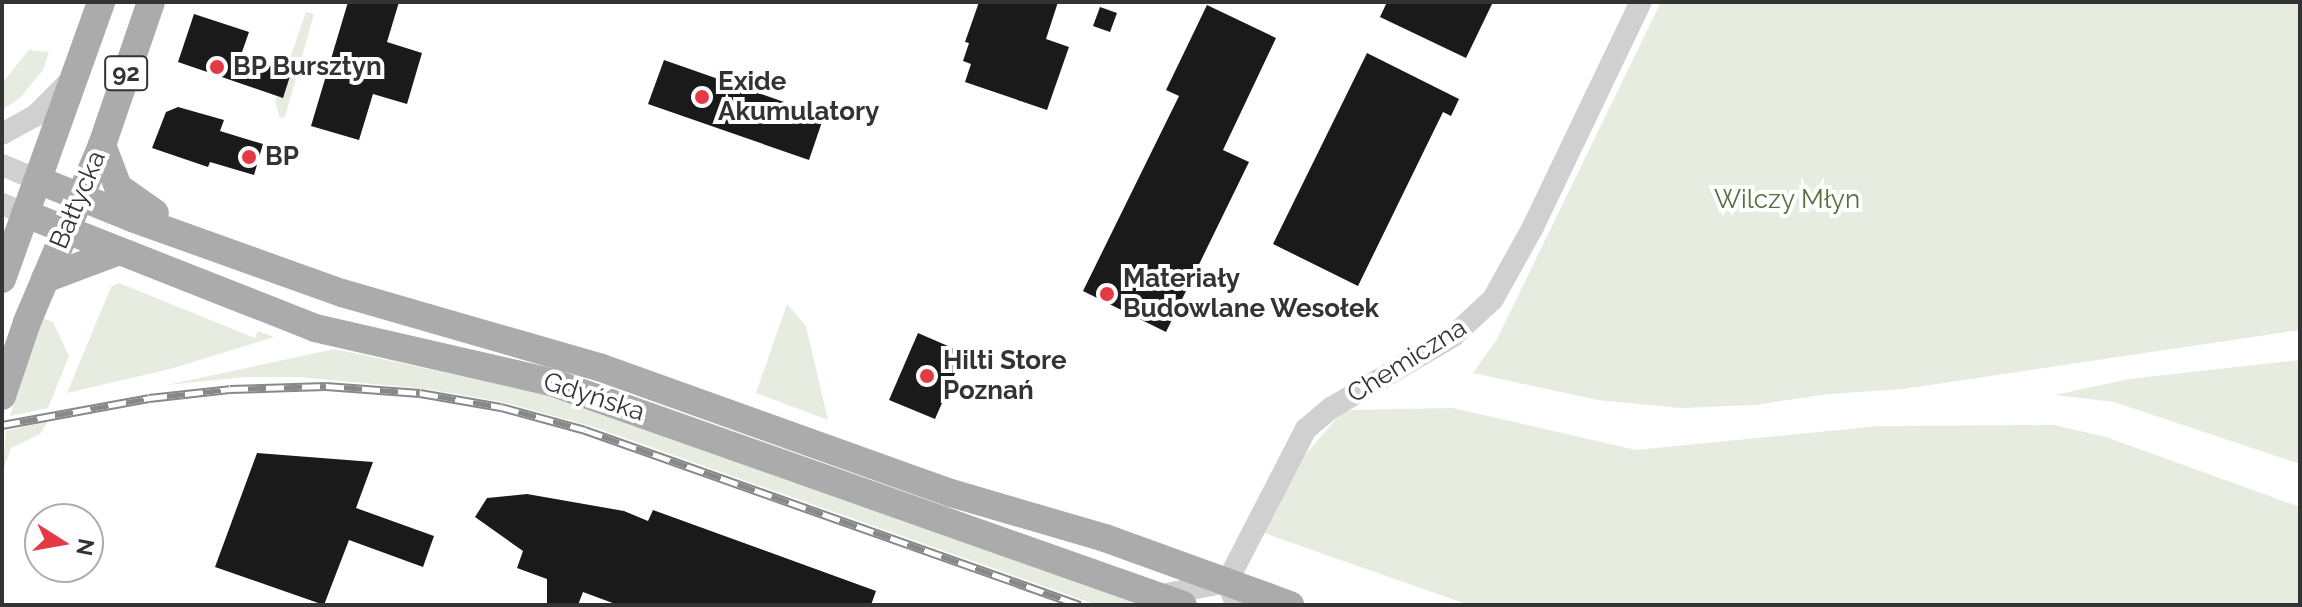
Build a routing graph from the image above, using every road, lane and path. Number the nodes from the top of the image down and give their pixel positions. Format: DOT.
graph roads {
  1 [pos="101,2"];
  2 [pos="151,2"];
  3 [pos="1641,2"];
  4 [pos="77,72"];
  5 [pos="2,134"];
  6 [pos="102,145"];
  7 [pos="2,165"];
  8 [pos="38,180"];
  9 [pos="80,197"];
  10 [pos="14,209"];
  11 [pos="65,229"];
  12 [pos="220,247"];
  13 [pos="119,251"];
  14 [pos="2,279"];
  15 [pos="45,279"];
  16 [pos="2,396"];
  17 [pos="1232,594"];
  18 [pos="1156,596"];
  19 [pos="1183,605"];
  20 [pos="1290,605"];
  1 -- 4 [label="main road, Bałtycka / 92"];
  2 -- 6 [label="main road, Bałtycka / 92"];
  3 -- 17 [label="street, Chemiczna"];
  4 -- 5 [label="street"];
  4 -- 8 [label="main road, Bałtycka / 92"];
  6 -- 9 [label="main road, Bałtycka / 92"];
  6 -- 12 [label="main road, Gdyńska"];
  7 -- 8 [label="street, Gdyńska"];
  8 -- 9 [label="main road, Gdyńska"];
  8 -- 10 [label="main road, Bałtycka / 92"];
  9 -- 11 [label="main road, Bałtycka / 92"];
  9 -- 12 [label="main road, Gdyńska"];
  10 -- 11 [label="main road, Gdyńska"];
  10 -- 14 [label="main road, Bałtycka / 92"];
  11 -- 13 [label="main road, Gdyńska"];
  11 -- 15 [label="main road, Bałtycka / 92"];
  12 -- 17 [label="main road, Gdyńska"];
  13 -- 15 [label="main road"];
  13 -- 18 [label="main road, Gdyńska"];
  15 -- 16 [label="main road, Bałtycka / 92"];
  17 -- 18 [label="street"];
  17 -- 20 [label="main road, Gdyńska"];
  18 -- 19 [label="main road, Gdyńska"];
}
